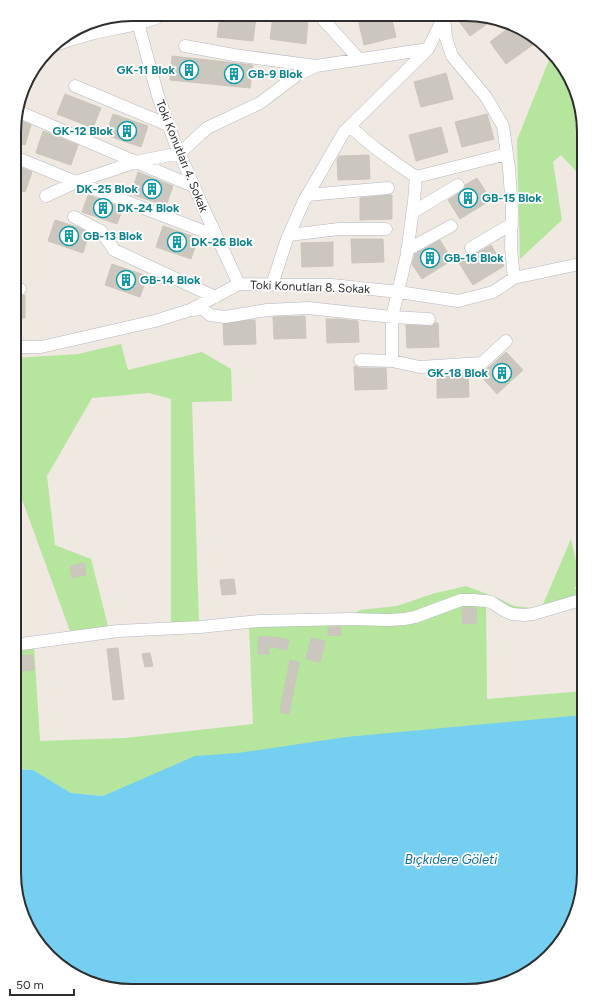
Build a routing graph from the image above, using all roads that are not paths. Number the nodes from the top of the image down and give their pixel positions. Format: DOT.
graph roads {
  1 [pos="145,21"];
  2 [pos="324,21"];
  3 [pos="442,21"];
  4 [pos="444,21"];
  5 [pos="138,23"];
  6 [pos="71,40"];
  7 [pos="185,46"];
  8 [pos="428,49"];
  9 [pos="359,59"];
  10 [pos="316,66"];
  11 [pos="75,86"];
  12 [pos="23,114"];
  13 [pos="168,124"];
  14 [pos="350,126"];
  15 [pos="180,153"];
  16 [pos="507,154"];
  17 [pos="21,159"];
  18 [pos="136,162"];
  19 [pos="416,177"];
  20 [pos="76,182"];
  21 [pos="458,185"];
  22 [pos="194,186"];
  23 [pos="388,188"];
  24 [pos="307,195"];
  25 [pos="46,196"];
  26 [pos="413,212"];
  27 [pos="74,217"];
  28 [pos="512,224"];
  29 [pos="451,226"];
  30 [pos="386,229"];
  31 [pos="289,235"];
  32 [pos="216,236"];
  33 [pos="471,248"];
  34 [pos="407,250"];
  35 [pos="577,264"];
  36 [pos="514,278"];
  37 [pos="240,284"];
  38 [pos="272,285"];
  39 [pos="399,292"];
  40 [pos="215,297"];
  41 [pos="190,310"];
  42 [pos="392,317"];
  43 [pos="429,319"];
  44 [pos="506,341"];
  45 [pos="21,346"];
  46 [pos="360,360"];
  47 [pos="392,361"];
  48 [pos="577,601"];
  49 [pos="21,644"];
  1 -- 5 [label="street"];
  2 -- 9 [label="street"];
  3 -- 8 [label="street"];
  4 -- 16 [label="street"];
  5 -- 6 [label="street"];
  5 -- 13 [label="street, Toki Konutları 4. Sokak"];
  7 -- 10 [label="street"];
  8 -- 9 [label="street"];
  8 -- 14 [label="street"];
  9 -- 10 [label="street"];
  10 -- 15 [label="street"];
  11 -- 13 [label="street"];
  12 -- 18 [label="street"];
  13 -- 15 [label="street, Toki Konutları 4. Sokak"];
  14 -- 19 [label="street"];
  14 -- 24 [label="street"];
  15 -- 18 [label="street"];
  15 -- 22 [label="street, Toki Konutları 4. Sokak"];
  16 -- 19 [label="street"];
  16 -- 28 [label="street"];
  17 -- 20 [label="street"];
  18 -- 20 [label="street"];
  18 -- 22 [label="street"];
  19 -- 26 [label="street"];
  20 -- 25 [label="street"];
  20 -- 32 [label="street"];
  21 -- 26 [label="street"];
  22 -- 32 [label="street, Toki Konutları 4. Sokak"];
  23 -- 24 [label="street"];
  24 -- 31 [label="street"];
  26 -- 34 [label="street"];
  27 -- 40 [label="street"];
  28 -- 33 [label="street"];
  28 -- 36 [label="street"];
  29 -- 34 [label="street"];
  30 -- 31 [label="street"];
  31 -- 38 [label="street"];
  32 -- 37 [label="street, Toki Konutları 4. Sokak"];
  34 -- 39 [label="street"];
  35 -- 36 [label="street, Toki Konutları 8. Sokak"];
  36 -- 39 [label="street, Toki Konutları 8. Sokak"];
  37 -- 38 [label="street, Toki Konutları 8. Sokak"];
  37 -- 40 [label="street, Toki Konutları 8. Sokak"];
  38 -- 39 [label="street, Toki Konutları 8. Sokak"];
  39 -- 42 [label="street"];
  40 -- 41 [label="street, Toki Konutları 8. Sokak"];
  41 -- 42 [label="street"];
  41 -- 45 [label="street, Toki Konutları 8. Sokak"];
  42 -- 43 [label="street"];
  42 -- 47 [label="street"];
  44 -- 47 [label="street"];
  46 -- 47 [label="street"];
  48 -- 49 [label="street"];
}
